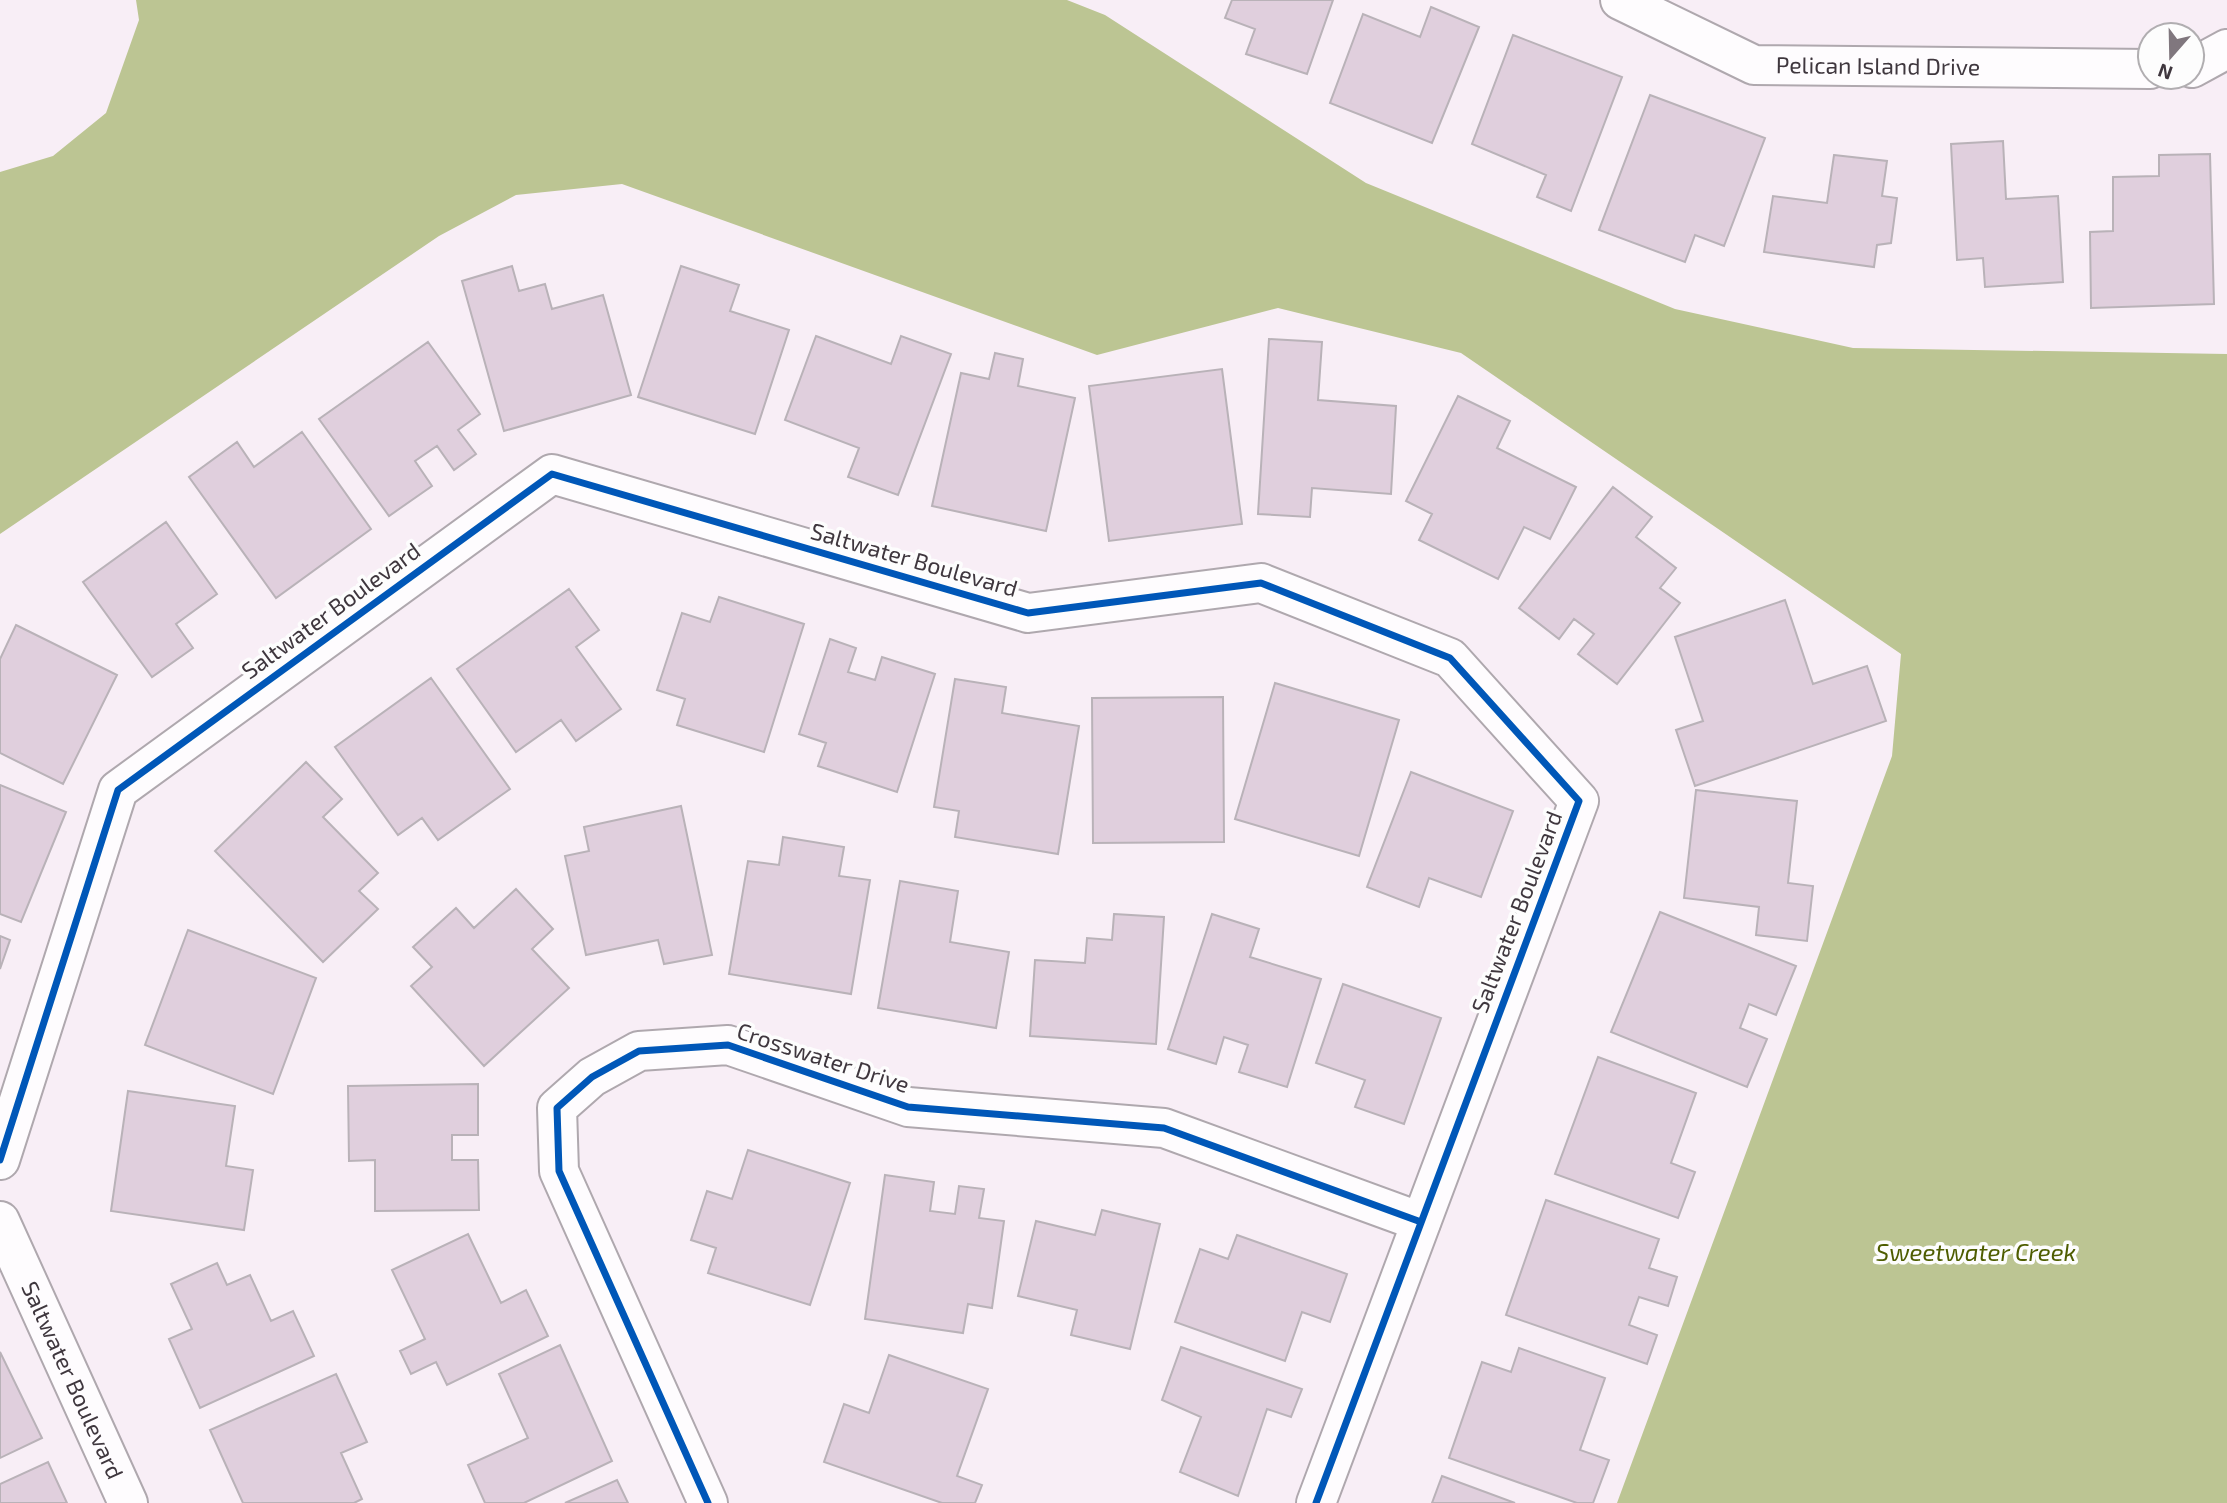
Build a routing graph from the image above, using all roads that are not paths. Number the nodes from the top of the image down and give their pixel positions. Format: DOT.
graph roads {
  1 [pos="1620,0"];
  2 [pos="2227,49"];
  3 [pos="2206,60"];
  4 [pos="2136,69"];
  5 [pos="0,1160"];
  6 [pos="0,1221"];
  7 [pos="1421,1222"];
  8 [pos="128,1503"];
  9 [pos="708,1503"];
  10 [pos="1316,1503"];
  1 -- 4 [label="street, Pelican Island Drive"];
  2 -- 3 [label="street"];
  5 -- 7 [label="street, Saltwater Boulevard"];
  6 -- 8 [label="street, Saltwater Boulevard"];
  7 -- 9 [label="street, Crosswater Drive"];
  7 -- 10 [label="street, Saltwater Boulevard"];
}
